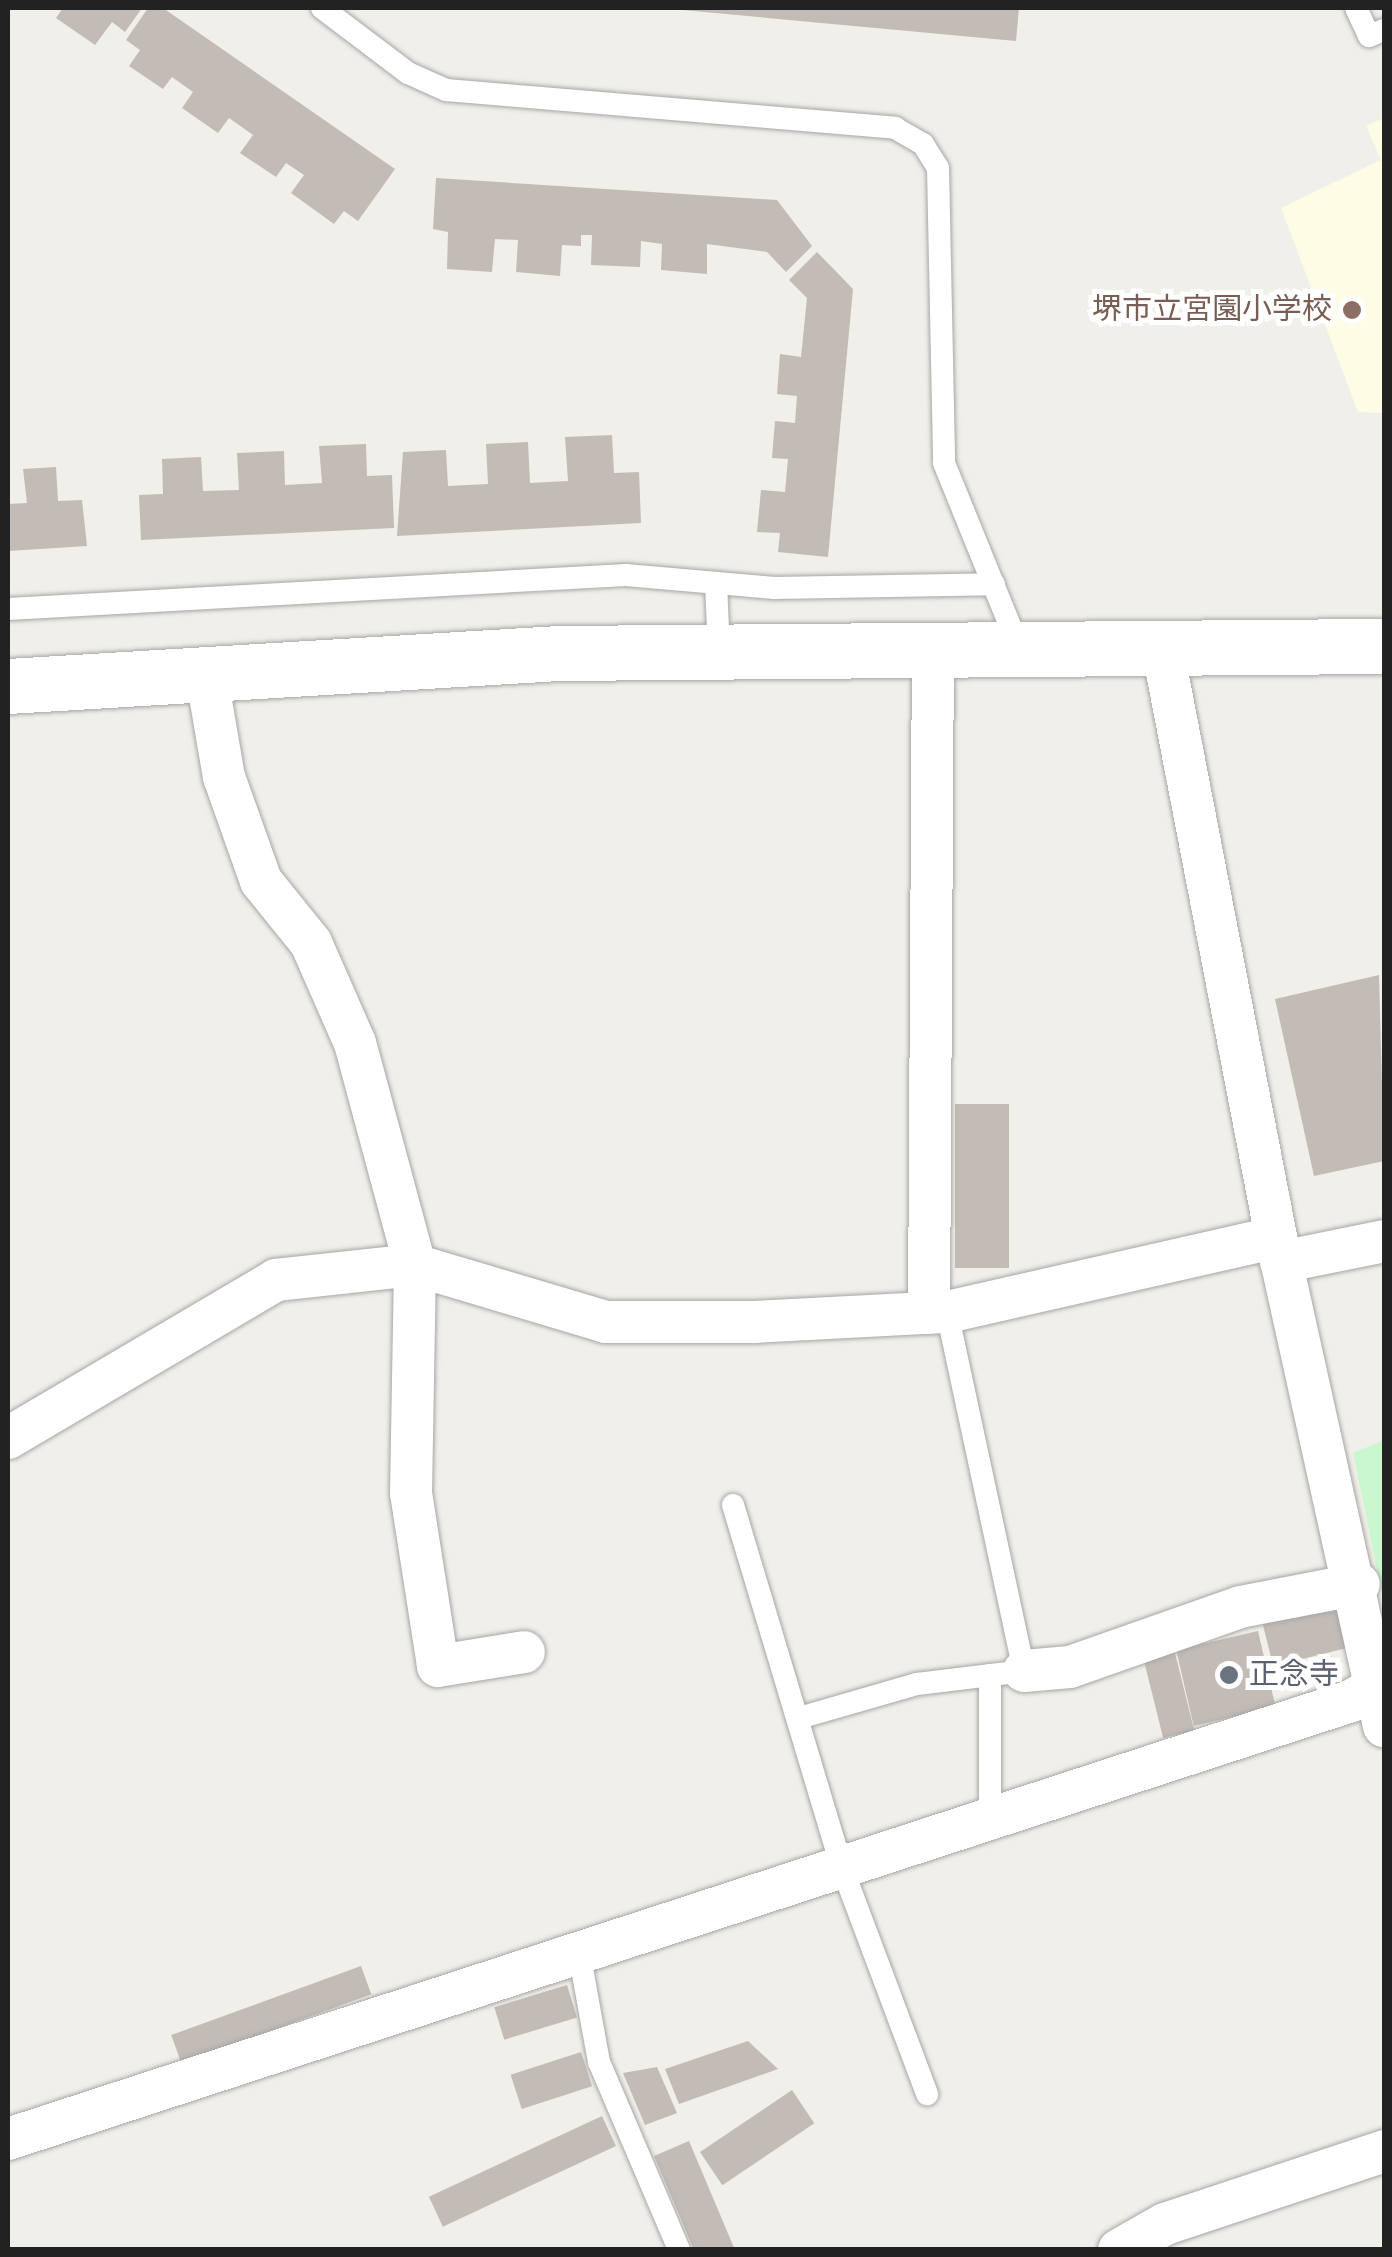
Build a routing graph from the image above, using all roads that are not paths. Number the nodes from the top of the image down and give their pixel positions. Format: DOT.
graph roads {
  1 [pos="322,8"];
  2 [pos="1356,8"];
  3 [pos="1384,30"];
  4 [pos="716,583"];
  5 [pos="994,584"];
  6 [pos="8,609"];
  7 [pos="1018,645"];
  8 [pos="1162,646"];
  9 [pos="1384,646"];
  10 [pos="932,647"];
  11 [pos="719,650"];
  12 [pos="206,672"];
  13 [pos="8,686"];
  14 [pos="1384,1241"];
  15 [pos="1278,1250"];
  16 [pos="415,1266"];
  17 [pos="938,1313"];
  18 [pos="8,1438"];
  19 [pos="733,1504"];
  20 [pos="1359,1584"];
  21 [pos="524,1652"];
  22 [pos="1007,1673"];
  23 [pos="1381,1683"];
  24 [pos="799,1718"];
  25 [pos="1384,1726"];
  26 [pos="990,1820"];
  27 [pos="840,1865"];
  28 [pos="579,1952"];
  29 [pos="928,2094"];
  30 [pos="11,2128"];
  31 [pos="1384,2151"];
  32 [pos="679,2250"];
  33 [pos="1118,2250"];
  1 -- 5 [label="lane"];
  2 -- 3 [label="lane"];
  4 -- 5 [label="lane"];
  4 -- 6 [label="lane"];
  4 -- 11 [label="lane"];
  5 -- 7 [label="lane"];
  7 -- 8 [label="street"];
  7 -- 10 [label="street"];
  8 -- 9 [label="street"];
  8 -- 15 [label="street"];
  10 -- 11 [label="street"];
  10 -- 17 [label="street"];
  11 -- 12 [label="street"];
  12 -- 13 [label="street"];
  12 -- 16 [label="street"];
  14 -- 15 [label="street"];
  15 -- 17 [label="street"];
  15 -- 20 [label="street"];
  16 -- 17 [label="street"];
  16 -- 18 [label="street"];
  16 -- 21 [label="street"];
  17 -- 22 [label="lane"];
  19 -- 24 [label="lane"];
  20 -- 22 [label="street"];
  20 -- 23 [label="street"];
  22 -- 24 [label="lane"];
  22 -- 26 [label="lane"];
  23 -- 25 [label="street"];
  23 -- 26 [label="street"];
  24 -- 27 [label="lane"];
  26 -- 27 [label="street"];
  27 -- 28 [label="street"];
  27 -- 29 [label="lane"];
  28 -- 30 [label="street"];
  28 -- 32 [label="lane"];
  31 -- 33 [label="street"];
}
